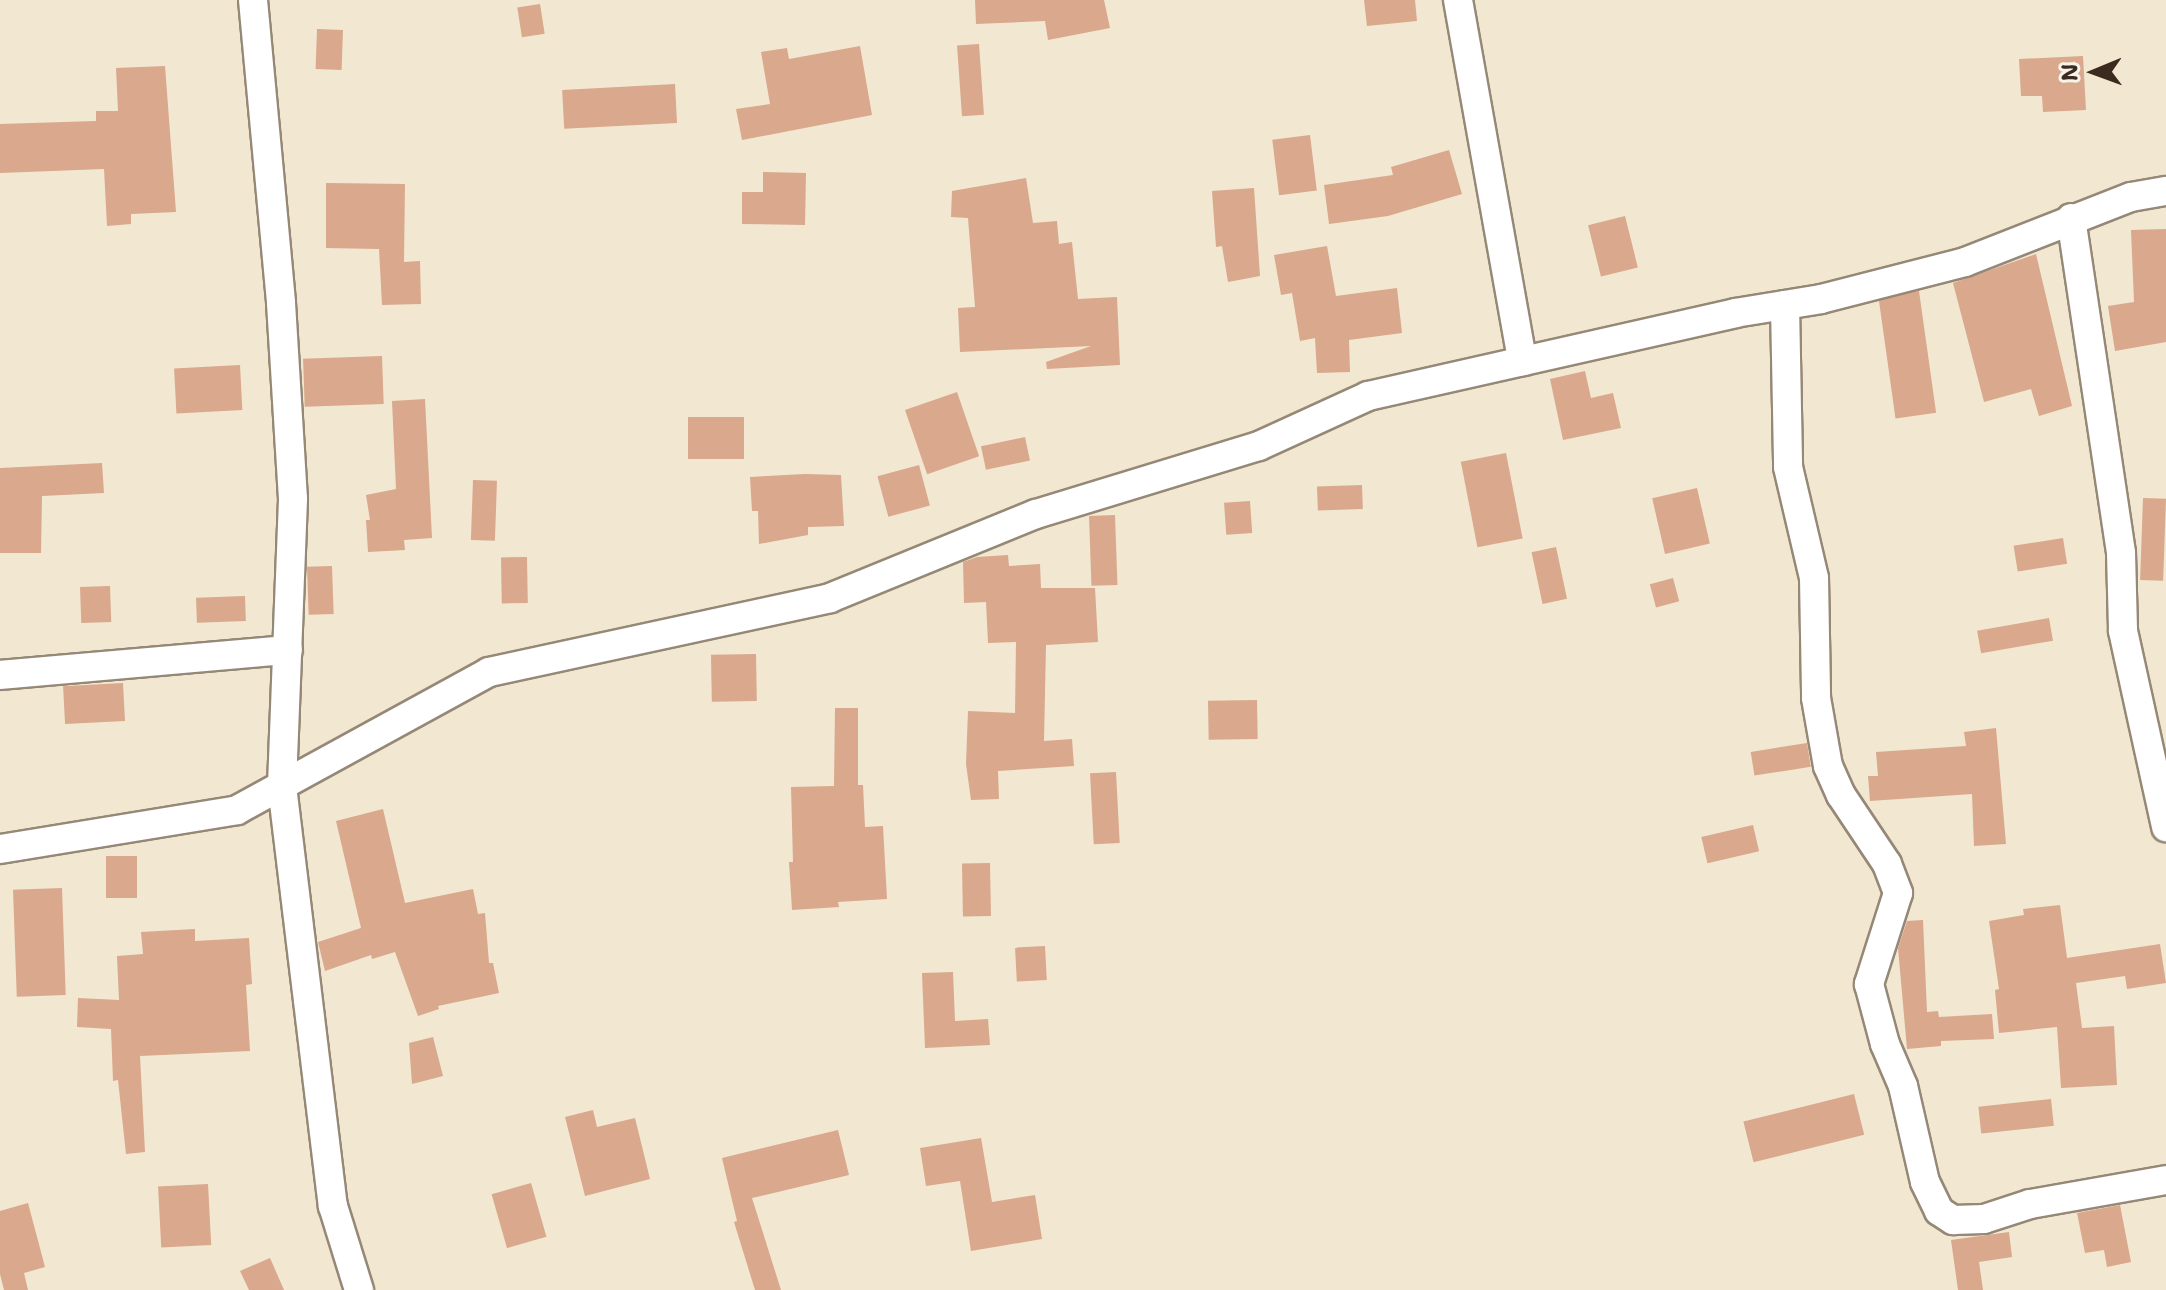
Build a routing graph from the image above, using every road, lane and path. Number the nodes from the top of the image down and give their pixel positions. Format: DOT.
graph roads {
  1 [pos="253,0"];
  2 [pos="1458,0"];
  3 [pos="2166,191"];
  4 [pos="2071,218"];
  5 [pos="1785,305"];
  6 [pos="1522,361"];
  7 [pos="288,650"];
  8 [pos="0,675"];
  9 [pos="282,786"];
  10 [pos="2166,827"];
  11 [pos="0,849"];
  12 [pos="2166,1180"];
  13 [pos="359,1290"];
  1 -- 7 [label="street"];
  2 -- 6 [label="street"];
  3 -- 4 [label="street"];
  4 -- 5 [label="street"];
  4 -- 10 [label="street"];
  5 -- 6 [label="street"];
  5 -- 12 [label="street"];
  6 -- 9 [label="street"];
  7 -- 8 [label="street"];
  7 -- 9 [label="street"];
  9 -- 11 [label="street"];
  9 -- 13 [label="street"];
}
